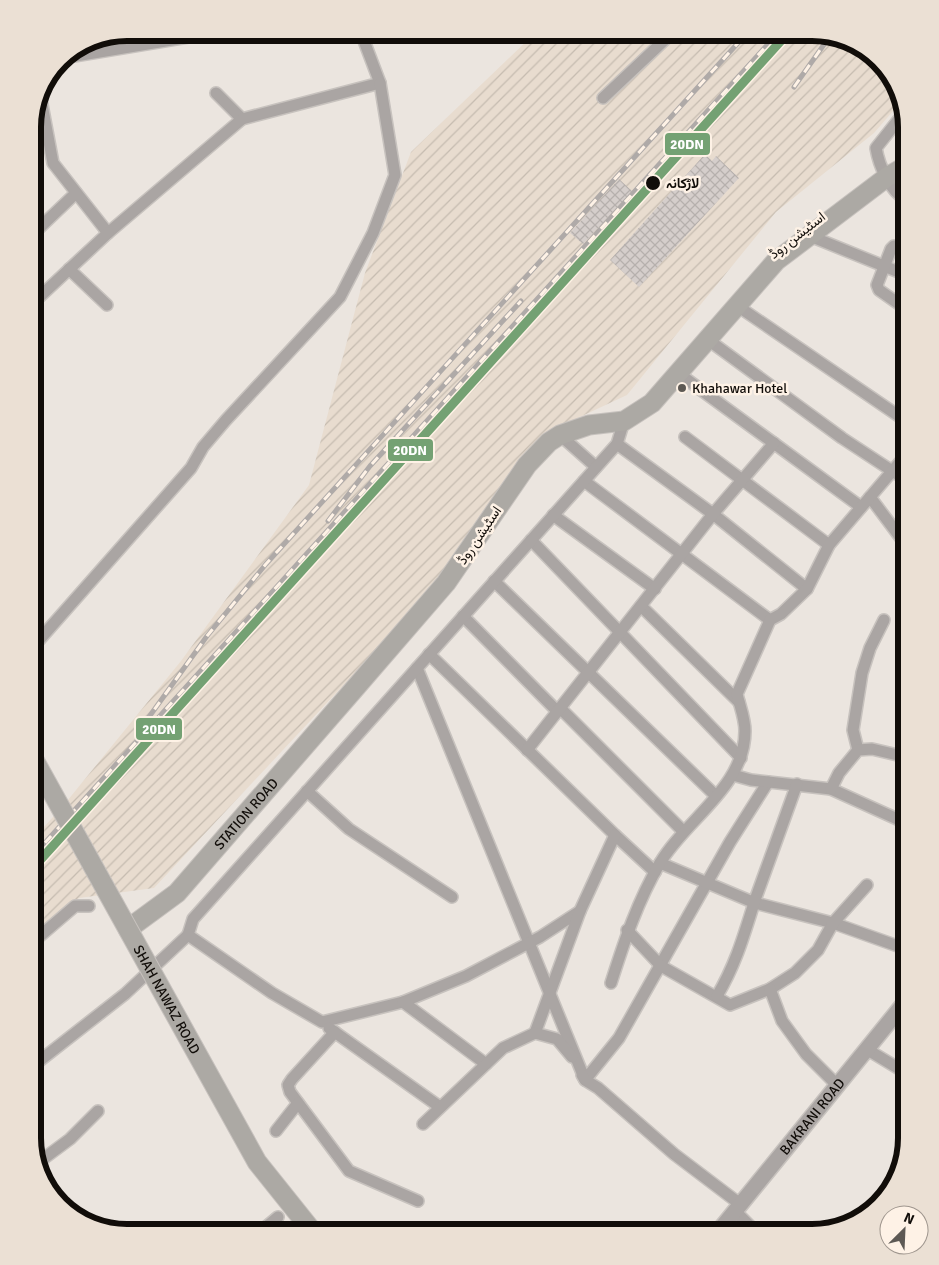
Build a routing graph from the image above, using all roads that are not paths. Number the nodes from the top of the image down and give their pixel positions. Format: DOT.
graph roads {
  1 [pos="146,41"];
  2 [pos="364,41"];
  3 [pos="664,41"];
  4 [pos="88,51"];
  5 [pos="380,83"];
  6 [pos="216,93"];
  7 [pos="603,98"];
  8 [pos="43,110"];
  9 [pos="242,119"];
  10 [pos="897,121"];
  11 [pos="898,162"];
  12 [pos="898,169"];
  13 [pos="884,173"];
  14 [pos="76,192"];
  15 [pos="898,194"];
  16 [pos="41,226"];
  17 [pos="108,233"];
  18 [pos="808,233"];
  19 [pos="898,247"];
  20 [pos="884,266"];
  21 [pos="69,269"];
  22 [pos="898,272"];
  23 [pos="41,295"];
  24 [pos="898,303"];
  25 [pos="107,305"];
  26 [pos="736,305"];
  27 [pos="707,339"];
  28 [pos="678,373"];
  29 [pos="898,416"];
  30 [pos="624,422"];
  31 [pos="560,435"];
  32 [pos="685,436"];
  33 [pos="774,443"];
  34 [pos="617,444"];
  35 [pos="898,464"];
  36 [pos="596,467"];
  37 [pos="893,470"];
  38 [pos="898,474"];
  39 [pos="742,480"];
  40 [pos="584,481"];
  41 [pos="870,497"];
  42 [pos="861,507"];
  43 [pos="713,514"];
  44 [pos="553,515"];
  45 [pos="898,534"];
  46 [pos="531,540"];
  47 [pos="829,545"];
  48 [pos="684,554"];
  49 [pos="494,581"];
  50 [pos="655,589"];
  51 [pos="807,589"];
  52 [pos="641,606"];
  53 [pos="463,616"];
  54 [pos="770,620"];
  55 [pos="884,620"];
  56 [pos="620,632"];
  57 [pos="41,638"];
  58 [pos="429,654"];
  59 [pos="417,668"];
  60 [pos="588,673"];
  61 [pos="356,687"];
  62 [pos="739,702"];
  63 [pos="558,710"];
  64 [pos="527,750"];
  65 [pos="858,750"];
  66 [pos="898,756"];
  67 [pos="741,758"];
  68 [pos="41,772"];
  69 [pos="733,775"];
  70 [pos="768,782"];
  71 [pos="797,784"];
  72 [pos="831,789"];
  73 [pos="307,791"];
  74 [pos="716,796"];
  75 [pos="898,819"];
  76 [pos="683,831"];
  77 [pos="615,835"];
  78 [pos="658,867"];
  79 [pos="709,883"];
  80 [pos="867,885"];
  81 [pos="452,897"];
  82 [pos="754,903"];
  83 [pos="89,906"];
  84 [pos="580,911"];
  85 [pos="833,923"];
  86 [pos="128,928"];
  87 [pos="627,930"];
  88 [pos="41,934"];
  89 [pos="188,935"];
  90 [pos="529,943"];
  91 [pos="898,946"];
  92 [pos="662,966"];
  93 [pos="611,983"];
  94 [pos="770,989"];
  95 [pos="550,993"];
  96 [pos="717,996"];
  97 [pos="403,1002"];
  98 [pos="898,1011"];
  99 [pos="322,1022"];
  100 [pos="335,1032"];
  101 [pos="535,1033"];
  102 [pos="868,1050"];
  103 [pos="41,1059"];
  104 [pos="486,1064"];
  105 [pos="898,1068"];
  106 [pos="585,1080"];
  107 [pos="838,1086"];
  108 [pos="298,1103"];
  109 [pos="440,1108"];
  110 [pos="98,1111"];
  111 [pos="424,1124"];
  112 [pos="276,1131"];
  113 [pos="44,1158"];
  114 [pos="418,1201"];
  115 [pos="738,1208"];
  116 [pos="278,1217"];
  117 [pos="270,1224"];
  118 [pos="307,1224"];
  119 [pos="725,1224"];
  120 [pos="750,1224"];
  1 -- 4 [label="main road"];
  2 -- 5 [label="street"];
  3 -- 7 [label="street"];
  5 -- 9 [label="street"];
  5 -- 57 [label="street"];
  6 -- 9 [label="street"];
  8 -- 14 [label="street"];
  9 -- 17 [label="street"];
  10 -- 13 [label="street"];
  11 -- 13 [label="main road, اسٹیشن روڈ"];
  12 -- 13 [label="main road, اسٹیشن روڈ"];
  13 -- 15 [label="street"];
  13 -- 18 [label="main road, اسٹیشن روڈ"];
  14 -- 16 [label="street"];
  14 -- 17 [label="street"];
  17 -- 21 [label="street"];
  18 -- 20 [label="street"];
  18 -- 26 [label="main road, اسٹیشن روڈ"];
  18 -- 30 [label="main road, اسٹیشن روڈ"];
  19 -- 20 [label="street"];
  20 -- 22 [label="street"];
  20 -- 24 [label="street"];
  21 -- 23 [label="street"];
  21 -- 25 [label="street"];
  26 -- 27 [label="main road, اسٹیشن روڈ"];
  26 -- 29 [label="street"];
  27 -- 28 [label="main road, اسٹیشن روڈ"];
  27 -- 37 [label="street"];
  28 -- 30 [label="main road, اسٹیشن روڈ"];
  28 -- 33 [label="street"];
  30 -- 31 [label="main road, اسٹیشن روڈ"];
  30 -- 34 [label="street"];
  31 -- 36 [label="street"];
  31 -- 61 [label="main road, اسٹیشن روڈ"];
  32 -- 39 [label="street"];
  33 -- 39 [label="street"];
  33 -- 42 [label="street"];
  34 -- 36 [label="street"];
  34 -- 43 [label="street"];
  35 -- 37 [label="street"];
  36 -- 40 [label="street"];
  37 -- 38 [label="street"];
  37 -- 41 [label="street"];
  39 -- 43 [label="street"];
  39 -- 47 [label="street"];
  40 -- 44 [label="street"];
  40 -- 48 [label="street"];
  41 -- 42 [label="street"];
  41 -- 45 [label="street"];
  42 -- 47 [label="street"];
  43 -- 48 [label="street"];
  43 -- 51 [label="street"];
  44 -- 46 [label="street"];
  44 -- 50 [label="street"];
  46 -- 49 [label="street"];
  46 -- 56 [label="street"];
  47 -- 51 [label="street"];
  48 -- 50 [label="street"];
  48 -- 54 [label="street"];
  49 -- 53 [label="street"];
  49 -- 60 [label="street"];
  50 -- 52 [label="street"];
  51 -- 54 [label="street"];
  52 -- 56 [label="street"];
  52 -- 62 [label="street"];
  53 -- 58 [label="street"];
  53 -- 63 [label="street"];
  54 -- 62 [label="street"];
  55 -- 65 [label="street"];
  56 -- 60 [label="street"];
  56 -- 67 [label="street"];
  58 -- 59 [label="street"];
  58 -- 64 [label="street"];
  59 -- 73 [label="street"];
  59 -- 90 [label="street"];
  60 -- 63 [label="street"];
  60 -- 74 [label="street"];
  61 -- 86 [label="main road, STATION ROAD"];
  62 -- 67 [label="street"];
  63 -- 64 [label="street"];
  63 -- 76 [label="street"];
  64 -- 77 [label="street"];
  65 -- 66 [label="street"];
  65 -- 72 [label="street"];
  67 -- 69 [label="street"];
  68 -- 86 [label="main road, SHAH NAWAZ ROAD, bridge"];
  69 -- 70 [label="street"];
  69 -- 74 [label="street"];
  70 -- 71 [label="street"];
  70 -- 79 [label="street"];
  71 -- 72 [label="street"];
  71 -- 82 [label="street"];
  72 -- 75 [label="street"];
  73 -- 81 [label="street"];
  73 -- 89 [label="street"];
  74 -- 76 [label="street"];
  76 -- 78 [label="street"];
  77 -- 78 [label="street"];
  77 -- 84 [label="street"];
  78 -- 79 [label="street"];
  78 -- 87 [label="street"];
  79 -- 82 [label="street"];
  79 -- 92 [label="street"];
  80 -- 85 [label="street"];
  82 -- 85 [label="street"];
  82 -- 96 [label="street"];
  83 -- 88 [label="street"];
  84 -- 90 [label="street"];
  84 -- 95 [label="street"];
  85 -- 91 [label="street"];
  85 -- 94 [label="street"];
  86 -- 118 [label="main road, SHAH NAWAZ ROAD, bridge"];
  87 -- 92 [label="street"];
  87 -- 93 [label="street"];
  89 -- 99 [label="street"];
  89 -- 103 [label="street"];
  90 -- 95 [label="street"];
  90 -- 97 [label="street"];
  92 -- 96 [label="street"];
  92 -- 106 [label="street"];
  94 -- 96 [label="street"];
  94 -- 107 [label="street"];
  95 -- 101 [label="street"];
  95 -- 106 [label="street"];
  97 -- 99 [label="street"];
  97 -- 104 [label="street"];
  98 -- 102 [label="street, BAKRANI ROAD"];
  99 -- 100 [label="street"];
  100 -- 108 [label="street"];
  100 -- 109 [label="street"];
  101 -- 104 [label="street"];
  101 -- 106 [label="street"];
  102 -- 105 [label="street"];
  102 -- 107 [label="street, BAKRANI ROAD"];
  104 -- 109 [label="street"];
  106 -- 115 [label="street"];
  107 -- 115 [label="street, BAKRANI ROAD"];
  108 -- 112 [label="street"];
  108 -- 114 [label="street"];
  109 -- 111 [label="street"];
  110 -- 113 [label="street"];
  115 -- 119 [label="street, BAKRANI ROAD"];
  115 -- 120 [label="street"];
  116 -- 117 [label="street"];
}
